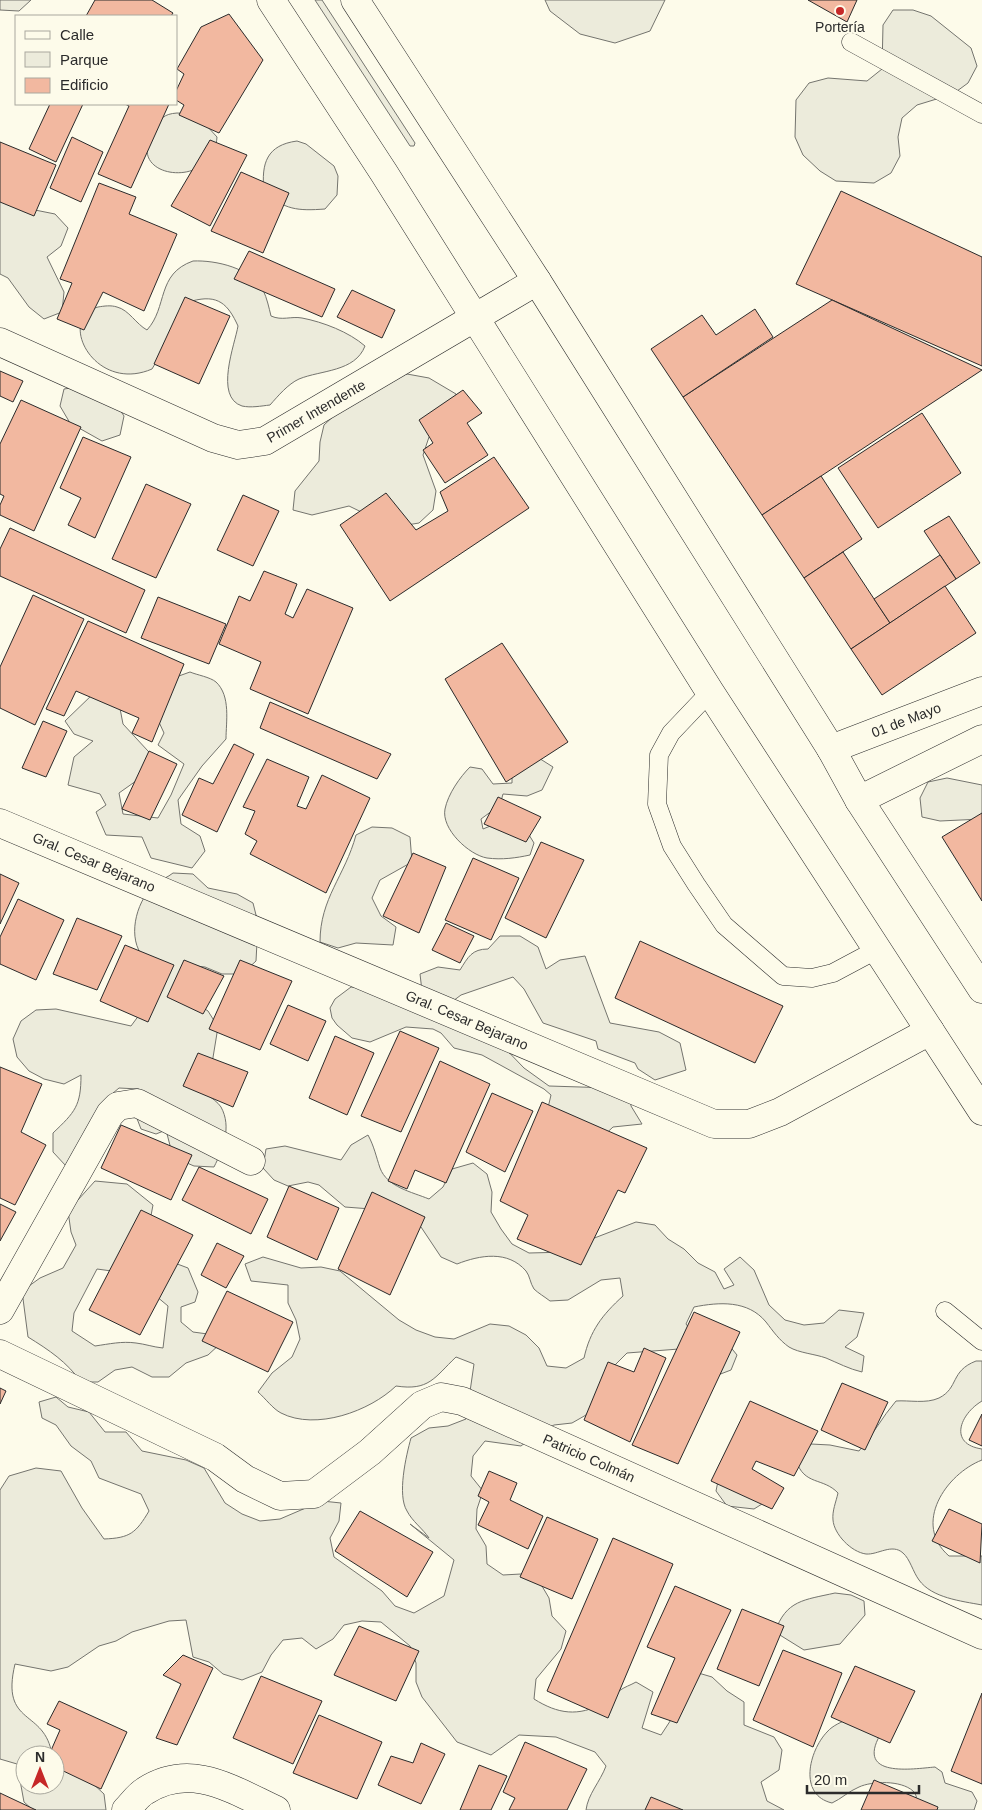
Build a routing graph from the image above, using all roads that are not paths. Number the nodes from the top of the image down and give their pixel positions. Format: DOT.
graph roads {
  1 [pos="271,0"];
  2 [pos="355,0"];
  3 [pos="851,42"];
  4 [pos="982,114"];
  5 [pos="537,281"];
  6 [pos="475,319"];
  7 [pos="0,342"];
  8 [pos="982,691"];
  9 [pos="710,692"];
  10 [pos="982,738"];
  11 [pos="831,749"];
  12 [pos="859,800"];
  13 [pos="0,823"];
  14 [pos="878,949"];
  15 [pos="982,989"];
  16 [pos="930,1031"];
  17 [pos="982,1111"];
  18 [pos="251,1160"];
  19 [pos="0,1310"];
  20 [pos="945,1311"];
  21 [pos="982,1341"];
  22 [pos="0,1354"];
  23 [pos="982,1635"];
  24 [pos="126,1810"];
  25 [pos="276,1810"];
  1 -- 6 [label="main road"];
  2 -- 5 [label="main road"];
  3 -- 4 [label="lane"];
  5 -- 6 [label="main road, Primer Intendente"];
  5 -- 11 [label="main road"];
  6 -- 7 [label="main road, Primer Intendente"];
  6 -- 9 [label="main road"];
  8 -- 11 [label="main road, 01 de Mayo"];
  9 -- 14 [label="main road"];
  9 -- 14 [label="lane"];
  10 -- 12 [label="main road"];
  11 -- 12 [label="main road"];
  12 -- 15 [label="main road"];
  13 -- 16 [label="main road, Gral. Cesar Bejarano"];
  14 -- 16 [label="main road"];
  16 -- 17 [label="main road"];
  18 -- 19 [label="main road"];
  20 -- 21 [label="lane"];
  22 -- 23 [label="main road, Patricio Colmán"];
  24 -- 25 [label="main road"];
}
